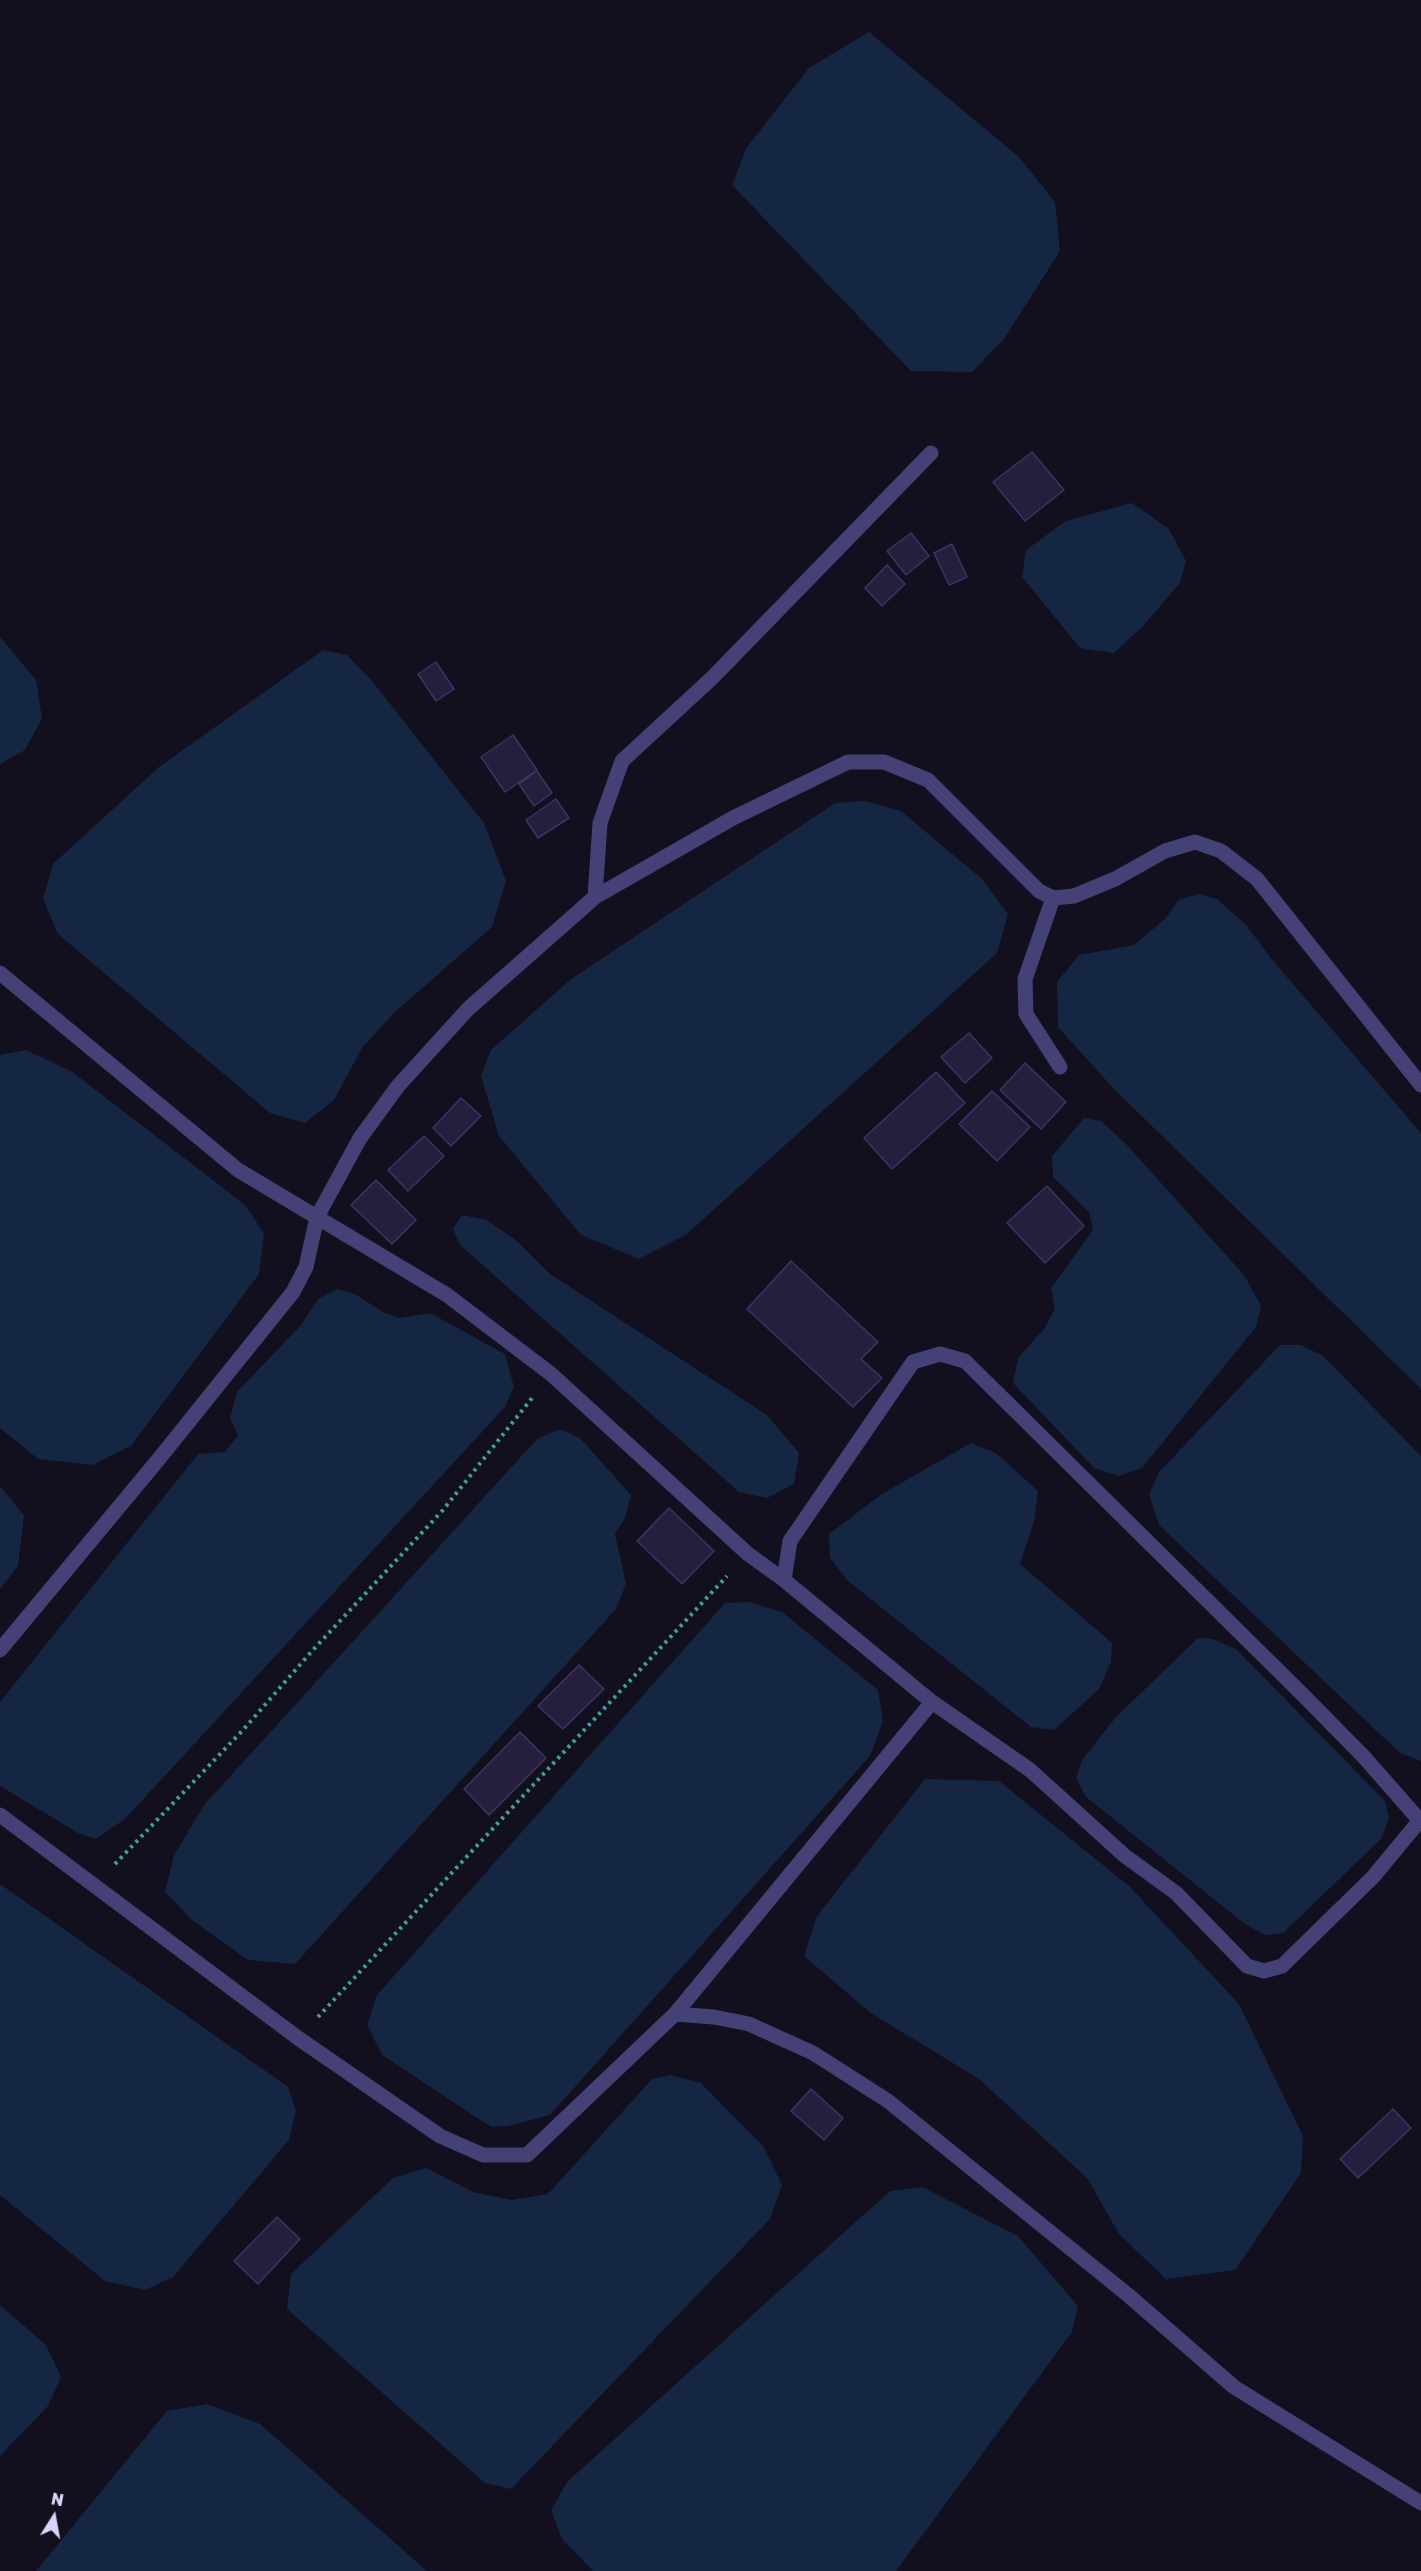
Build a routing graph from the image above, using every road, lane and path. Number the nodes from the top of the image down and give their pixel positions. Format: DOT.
graph roads {
  1 [pos="931,453"];
  2 [pos="595,897"];
  3 [pos="1053,898"];
  4 [pos="0,973"];
  5 [pos="1060,1067"];
  6 [pos="1421,1085"];
  7 [pos="317,1217"];
  8 [pos="551,1374"];
  9 [pos="748,1554"];
  10 [pos="784,1580"];
  11 [pos="0,1650"];
  12 [pos="932,1702"];
  13 [pos="0,1815"];
  14 [pos="1420,1820"];
  15 [pos="95,1885"];
  16 [pos="675,2013"];
  17 [pos="298,2038"];
  18 [pos="1421,2503"];
  1 -- 2 [label="street"];
  2 -- 3 [label="street"];
  2 -- 7 [label="street"];
  3 -- 5 [label="street"];
  3 -- 6 [label="street"];
  4 -- 7 [label="street"];
  7 -- 8 [label="street"];
  7 -- 11 [label="street"];
  8 -- 9 [label="street"];
  8 -- 15 [label="path"];
  9 -- 10 [label="street"];
  9 -- 17 [label="path"];
  10 -- 12 [label="street"];
  10 -- 14 [label="street"];
  12 -- 14 [label="street"];
  12 -- 16 [label="street"];
  13 -- 15 [label="street"];
  15 -- 17 [label="street"];
  16 -- 17 [label="street"];
  16 -- 18 [label="street"];
}
